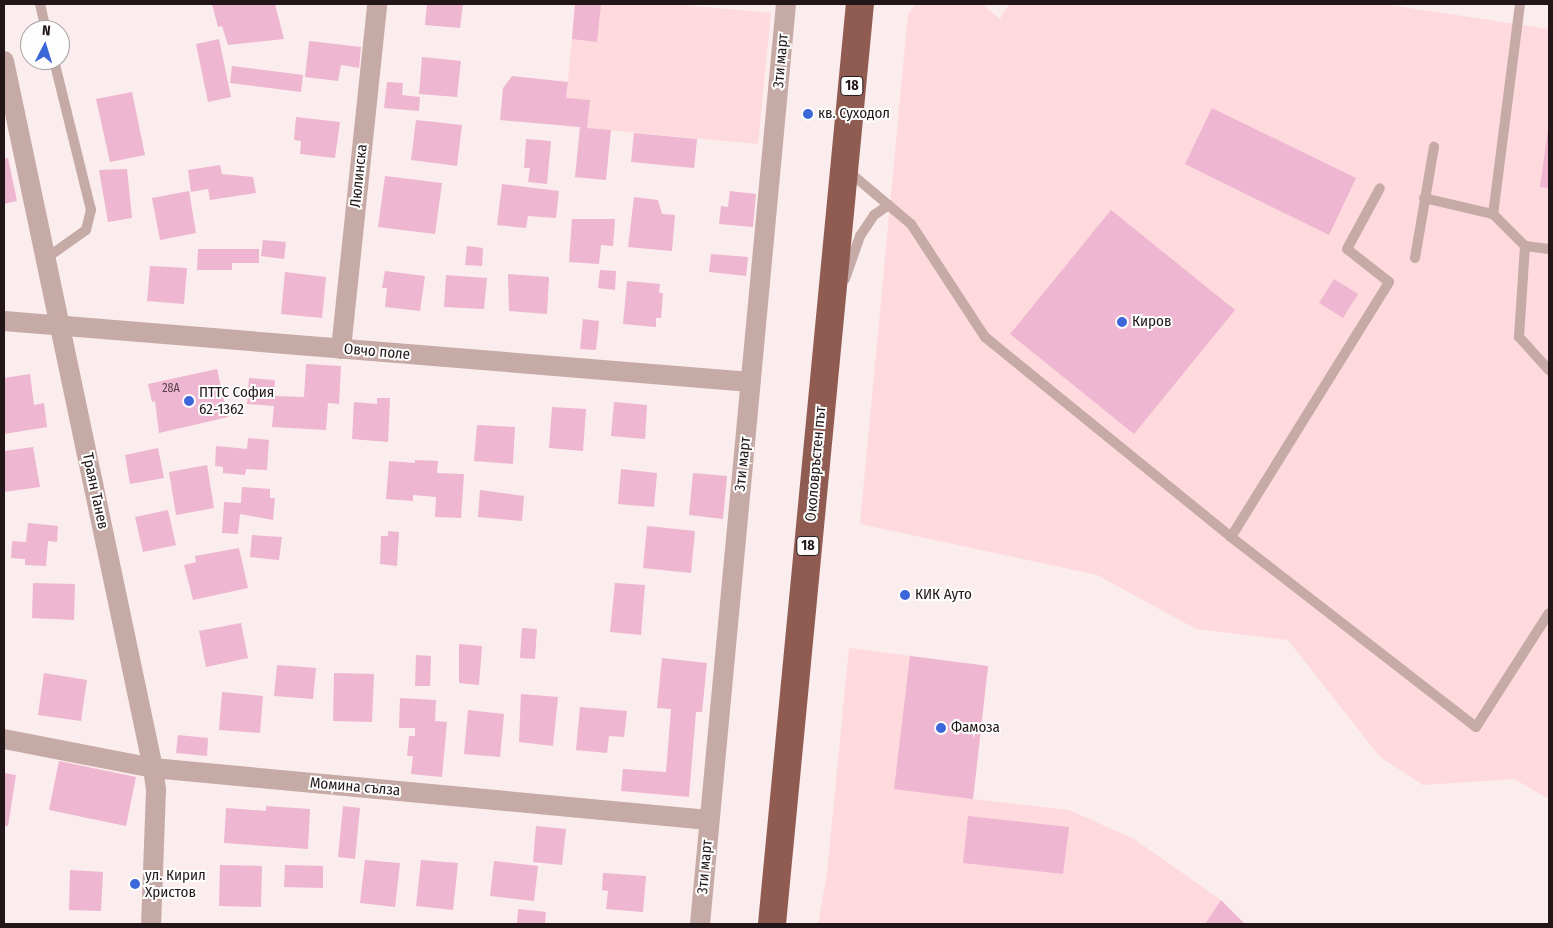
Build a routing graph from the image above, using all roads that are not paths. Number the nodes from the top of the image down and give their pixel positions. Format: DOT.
graph roads {
  1 [pos="40,4"];
  2 [pos="377,4"];
  3 [pos="786,4"];
  4 [pos="860,4"];
  5 [pos="1520,4"];
  6 [pos="44,20"];
  7 [pos="4,61"];
  8 [pos="56,70"];
  9 [pos="1434,147"];
  10 [pos="844,168"];
  11 [pos="1380,188"];
  12 [pos="1424,198"];
  13 [pos="889,205"];
  14 [pos="1493,214"];
  15 [pos="1525,246"];
  16 [pos="1549,249"];
  17 [pos="45,258"];
  18 [pos="1415,258"];
  19 [pos="4,321"];
  20 [pos="830,321"];
  21 [pos="60,326"];
  22 [pos="341,349"];
  23 [pos="1549,370"];
  24 [pos="751,382"];
  25 [pos="1231,537"];
  26 [pos="1549,613"];
  27 [pos="4,739"];
  28 [pos="153,768"];
  29 [pos="709,820"];
  30 [pos="151,924"];
  31 [pos="700,924"];
  32 [pos="772,924"];
  1 -- 6 [label="lane"];
  2 -- 22 [label="street, Люлинска"];
  3 -- 24 [label="street, 3ти март"];
  4 -- 10 [label="highway, Околовръстен път / 18"];
  5 -- 14 [label="lane"];
  7 -- 17 [label="street, Траян Танев"];
  8 -- 17 [label="lane"];
  9 -- 12 [label="lane"];
  10 -- 13 [label="lane"];
  10 -- 20 [label="highway, Околовръстен път / 18"];
  11 -- 25 [label="lane"];
  12 -- 14 [label="lane"];
  12 -- 18 [label="lane"];
  13 -- 20 [label="lane"];
  13 -- 25 [label="lane"];
  14 -- 15 [label="lane"];
  15 -- 16 [label="lane"];
  15 -- 23 [label="lane"];
  17 -- 21 [label="street, Траян Танев"];
  19 -- 21 [label="street, Овчо поле"];
  20 -- 32 [label="highway, Околовръстен път / 18"];
  21 -- 22 [label="street, Овчо поле"];
  21 -- 28 [label="street, Траян Танев"];
  22 -- 24 [label="street, Овчо поле"];
  24 -- 29 [label="street, 3ти март"];
  25 -- 26 [label="lane"];
  27 -- 28 [label="street, Момина сълза"];
  28 -- 29 [label="street, Момина сълза"];
  28 -- 30 [label="street, Траян Танев"];
  29 -- 31 [label="street, 3ти март"];
}
